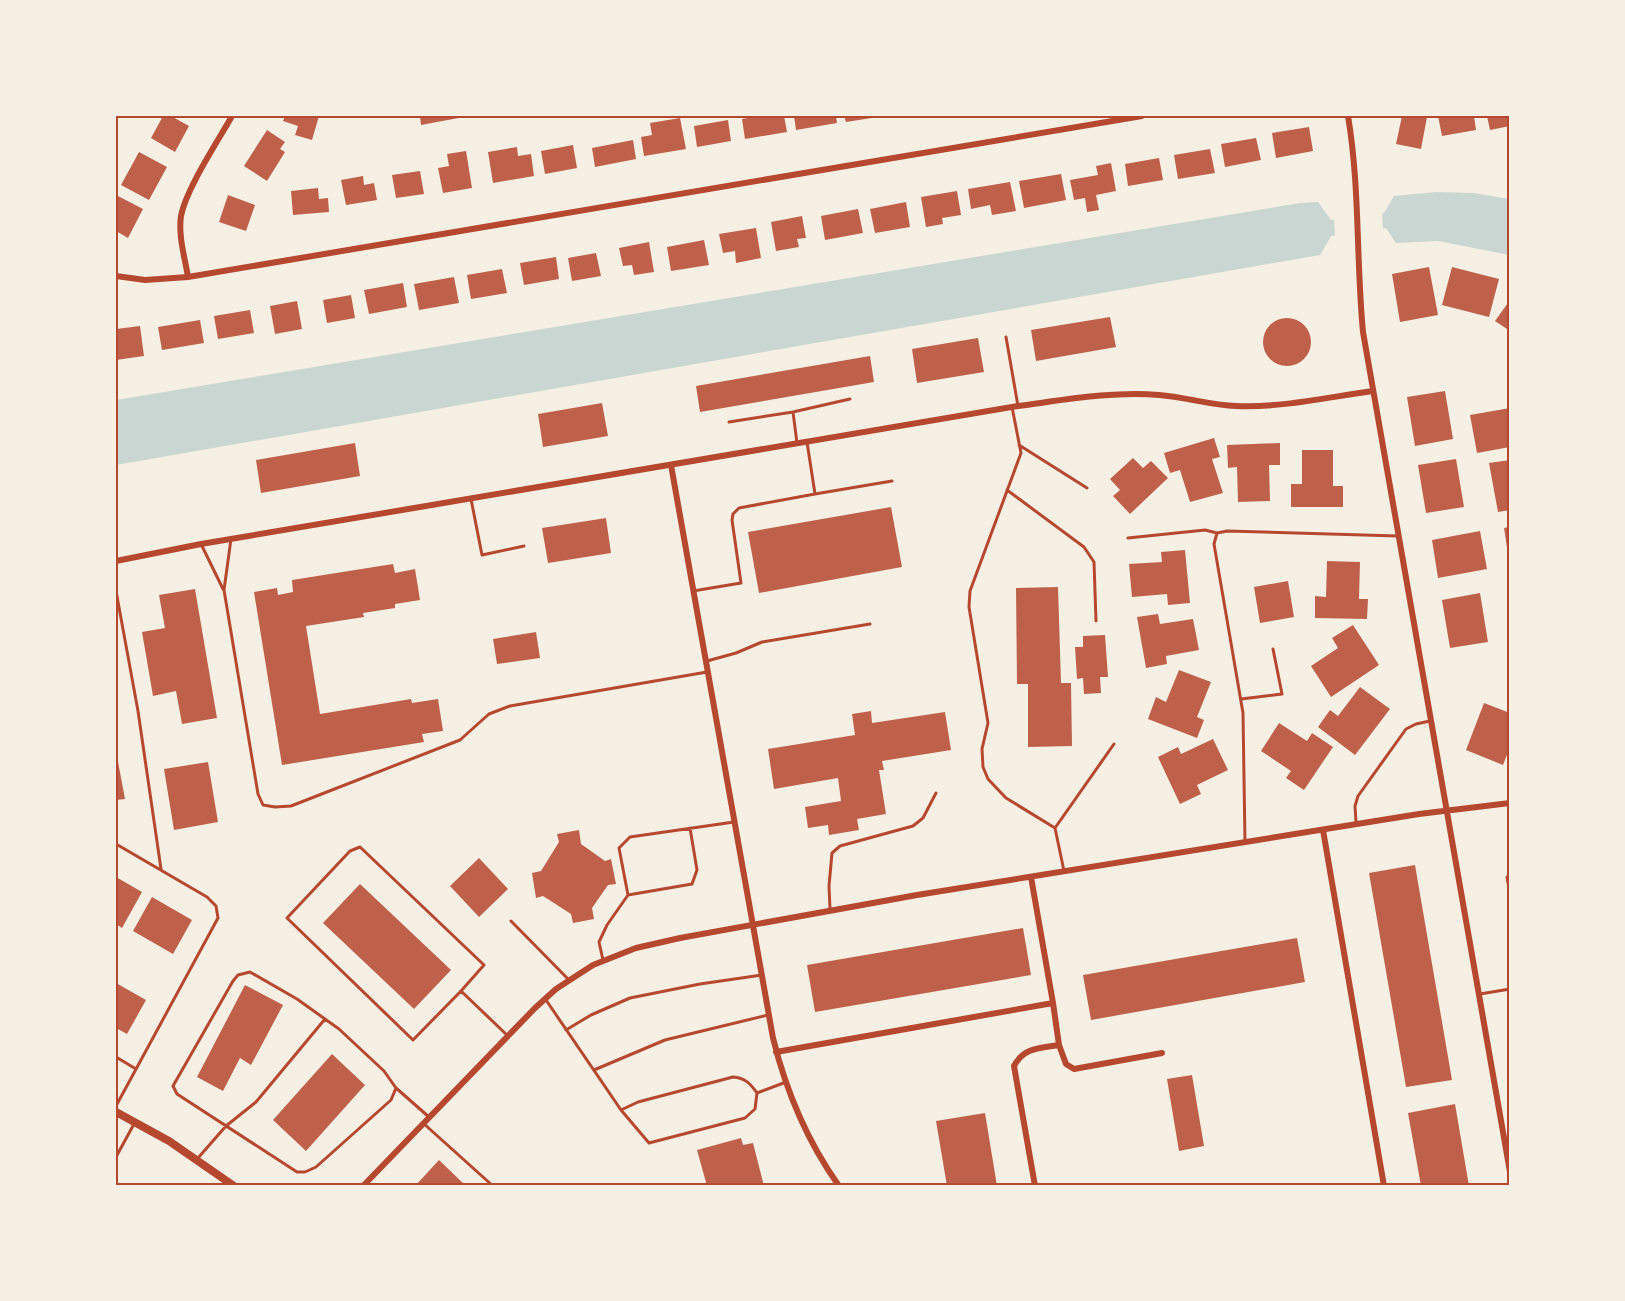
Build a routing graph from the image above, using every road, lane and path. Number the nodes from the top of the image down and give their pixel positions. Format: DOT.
graph roads {
  1 [pos="232,116"];
  2 [pos="1142,116"];
  3 [pos="1348,116"];
  4 [pos="116,276"];
  5 [pos="188,277"];
  6 [pos="1006,337"];
  7 [pos="1373,391"];
  8 [pos="850,399"];
  9 [pos="1015,407"];
  10 [pos="793,412"];
  11 [pos="729,422"];
  12 [pos="807,442"];
  13 [pos="797,444"];
  14 [pos="1019,446"];
  15 [pos="672,465"];
  16 [pos="892,482"];
  17 [pos="1088,488"];
  18 [pos="1007,490"];
  19 [pos="815,494"];
  20 [pos="471,499"];
  21 [pos="1217,533"];
  22 [pos="1398,536"];
  23 [pos="1128,538"];
  24 [pos="231,539"];
  25 [pos="201,544"];
  26 [pos="524,546"];
  27 [pos="116,561"];
  28 [pos="224,590"];
  29 [pos="116,591"];
  30 [pos="693,591"];
  31 [pos="1096,621"];
  32 [pos="870,624"];
  33 [pos="1273,649"];
  34 [pos="705,661"];
  35 [pos="707,672"];
  36 [pos="1241,699"];
  37 [pos="1431,721"];
  38 [pos="1114,744"];
  39 [pos="936,793"];
  40 [pos="1509,803"];
  41 [pos="1446,810"];
  42 [pos="734,822"];
  43 [pos="1357,824"];
  44 [pos="690,828"];
  45 [pos="1055,828"];
  46 [pos="1323,830"];
  47 [pos="1245,842"];
  48 [pos="116,844"];
  49 [pos="161,869"];
  50 [pos="1064,872"];
  51 [pos="1031,877"];
  52 [pos="1509,877"];
  53 [pos="1509,894"];
  54 [pos="627,895"];
  55 [pos="831,911"];
  56 [pos="511,921"];
  57 [pos="752,924"];
  58 [pos="603,960"];
  59 [pos="762,975"];
  60 [pos="569,980"];
  61 [pos="1509,989"];
  62 [pos="461,991"];
  63 [pos="1478,994"];
  64 [pos="545,999"];
  65 [pos="1053,1003"];
  66 [pos="768,1015"];
  67 [pos="325,1019"];
  68 [pos="566,1030"];
  69 [pos="508,1036"];
  70 [pos="1059,1045"];
  71 [pos="776,1052"];
  72 [pos="1162,1053"];
  73 [pos="116,1057"];
  74 [pos="136,1069"];
  75 [pos="594,1070"];
  76 [pos="786,1082"];
  77 [pos="396,1088"];
  78 [pos="757,1094"];
  79 [pos="116,1106"];
  80 [pos="621,1110"];
  81 [pos="116,1112"];
  82 [pos="429,1117"];
  83 [pos="135,1123"];
  84 [pos="423,1124"];
  85 [pos="226,1126"];
  86 [pos="116,1157"];
  87 [pos="196,1159"];
  88 [pos="1509,1172"];
  89 [pos="234,1185"];
  90 [pos="363,1185"];
  91 [pos="494,1185"];
  92 [pos="839,1185"];
  93 [pos="1035,1185"];
  94 [pos="1384,1185"];
  1 -- 5 [label="street"];
  2 -- 5 [label="street"];
  3 -- 7 [label="street"];
  4 -- 5 [label="street"];
  6 -- 9 [label="lane"];
  7 -- 9 [label="street"];
  7 -- 22 [label="street"];
  8 -- 10 [label="lane"];
  9 -- 12 [label="street"];
  9 -- 14 [label="lane"];
  10 -- 11 [label="lane"];
  10 -- 13 [label="lane"];
  12 -- 13 [label="street"];
  12 -- 19 [label="lane"];
  13 -- 15 [label="street"];
  14 -- 17 [label="lane"];
  14 -- 18 [label="lane"];
  15 -- 20 [label="street"];
  15 -- 30 [label="street"];
  16 -- 19 [label="lane"];
  18 -- 31 [label="lane"];
  18 -- 45 [label="lane"];
  19 -- 30 [label="lane"];
  20 -- 24 [label="street"];
  20 -- 26 [label="lane"];
  21 -- 22 [label="lane"];
  21 -- 23 [label="lane"];
  21 -- 36 [label="lane"];
  22 -- 37 [label="street"];
  24 -- 25 [label="street"];
  24 -- 28 [label="lane"];
  25 -- 27 [label="street"];
  25 -- 28 [label="lane"];
  28 -- 35 [label="lane"];
  29 -- 49 [label="lane"];
  30 -- 34 [label="street"];
  32 -- 34 [label="lane"];
  33 -- 36 [label="lane"];
  34 -- 35 [label="street"];
  35 -- 42 [label="street"];
  36 -- 47 [label="lane"];
  37 -- 41 [label="street"];
  37 -- 43 [label="lane"];
  38 -- 45 [label="lane"];
  39 -- 55 [label="lane"];
  40 -- 41 [label="street"];
  41 -- 43 [label="street"];
  41 -- 63 [label="street"];
  42 -- 44 [label="lane"];
  42 -- 57 [label="street"];
  43 -- 46 [label="street"];
  44 -- 54 [label="lane"];
  44 -- 54 [label="lane"];
  45 -- 50 [label="lane"];
  46 -- 47 [label="street"];
  46 -- 94 [label="street"];
  47 -- 50 [label="street"];
  48 -- 49 [label="lane"];
  49 -- 74 [label="lane"];
  50 -- 51 [label="street"];
  51 -- 55 [label="street"];
  51 -- 65 [label="street"];
  52 -- 53 [label="lane"];
  54 -- 58 [label="lane"];
  55 -- 57 [label="street"];
  56 -- 60 [label="lane"];
  57 -- 58 [label="street"];
  57 -- 59 [label="street"];
  58 -- 60 [label="street"];
  59 -- 66 [label="street"];
  59 -- 68 [label="lane"];
  60 -- 64 [label="street"];
  61 -- 63 [label="lane"];
  62 -- 62 [label="lane"];
  62 -- 69 [label="lane"];
  63 -- 88 [label="street"];
  64 -- 68 [label="lane"];
  64 -- 69 [label="street"];
  65 -- 70 [label="street"];
  65 -- 71 [label="street"];
  66 -- 71 [label="street"];
  66 -- 75 [label="lane"];
  67 -- 77 [label="lane"];
  67 -- 85 [label="lane"];
  67 -- 85 [label="lane"];
  68 -- 75 [label="lane"];
  69 -- 82 [label="street"];
  70 -- 72 [label="street"];
  70 -- 93 [label="street"];
  71 -- 76 [label="street"];
  73 -- 74 [label="lane"];
  74 -- 79 [label="lane"];
  75 -- 80 [label="lane"];
  76 -- 78 [label="lane"];
  76 -- 92 [label="street"];
  77 -- 82 [label="lane"];
  77 -- 85 [label="lane"];
  78 -- 80 [label="lane"];
  78 -- 80 [label="lane"];
  81 -- 83 [label="street"];
  82 -- 84 [label="street"];
  83 -- 86 [label="lane"];
  83 -- 87 [label="street"];
  84 -- 90 [label="street"];
  84 -- 91 [label="lane"];
  85 -- 87 [label="lane"];
  87 -- 89 [label="street"];
}
